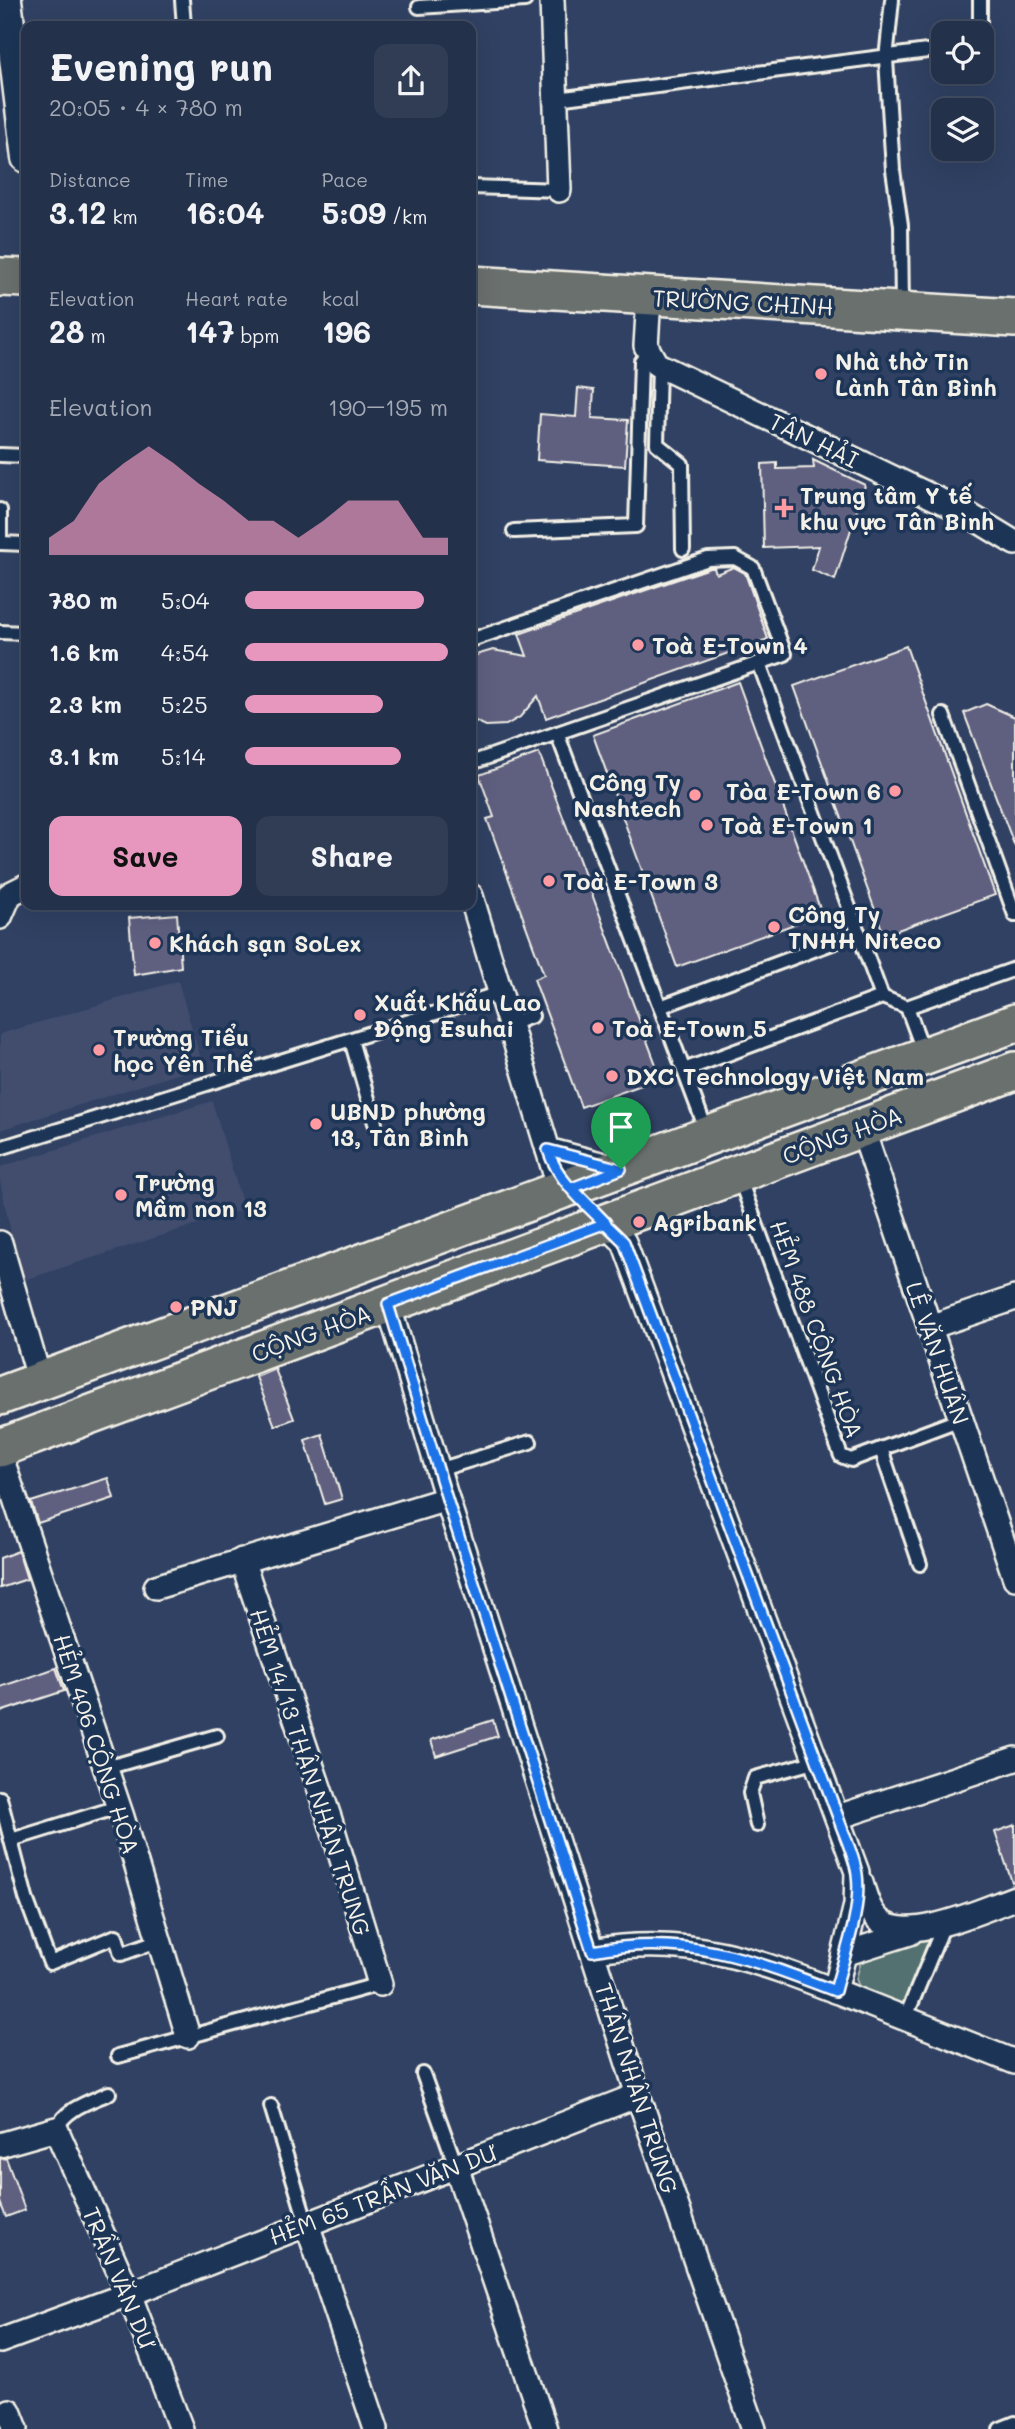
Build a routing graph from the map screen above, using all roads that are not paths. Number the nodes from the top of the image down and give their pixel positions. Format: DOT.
graph roads {
  1 [pos="7,0"];
  2 [pos="182,0"];
  3 [pos="525,0"];
  4 [pos="552,0"];
  5 [pos="892,0"];
  6 [pos="980,0"];
  7 [pos="419,7"];
  8 [pos="184,21"];
  9 [pos="980,21"];
  10 [pos="6,36"];
  11 [pos="931,51"];
  12 [pos="886,59"];
  13 [pos="556,99"];
  14 [pos="21,128"];
  15 [pos="476,187"];
  16 [pos="559,190"];
  17 [pos="0,256"];
  18 [pos="21,257"];
  19 [pos="0,277"];
  20 [pos="21,278"];
  21 [pos="476,286"];
  22 [pos="476,305"];
  23 [pos="648,306"];
  24 [pos="902,312"];
  25 [pos="1015,318"];
  26 [pos="1015,336"];
  27 [pos="654,359"];
  28 [pos="0,455"];
  29 [pos="21,456"];
  30 [pos="0,510"];
  31 [pos="514,531"];
  32 [pos="0,541"];
  33 [pos="21,543"];
  34 [pos="1015,543"];
  35 [pos="683,549"];
  36 [pos="0,632"];
  37 [pos="21,633"];
  38 [pos="476,638"];
  39 [pos="759,663"];
  40 [pos="943,715"];
  41 [pos="557,733"];
  42 [pos="476,761"];
  43 [pos="21,889"];
  44 [pos="475,910"];
  45 [pos="1015,915"];
  46 [pos="0,917"];
  47 [pos="859,933"];
  48 [pos="1015,968"];
  49 [pos="500,993"];
  50 [pos="882,997"];
  51 [pos="660,1006"];
  52 [pos="906,1007"];
  53 [pos="532,1016"];
  54 [pos="1015,1023"];
  55 [pos="510,1024"];
  56 [pos="351,1040"];
  57 [pos="1015,1048"];
  58 [pos="926,1057"];
  59 [pos="684,1070"];
  60 [pos="1015,1071"];
  61 [pos="375,1123"];
  62 [pos="862,1128"];
  63 [pos="709,1137"];
  64 [pos="0,1148"];
  65 [pos="548,1150"];
  66 [pos="621,1169"];
  67 [pos="738,1174"];
  68 [pos="589,1205"];
  69 [pos="1,1258"];
  70 [pos="1015,1298"];
  71 [pos="388,1304"];
  72 [pos="930,1327"];
  73 [pos="40,1381"];
  74 [pos="0,1396"];
  75 [pos="961,1419"];
  76 [pos="0,1423"];
  77 [pos="530,1442"];
  78 [pos="0,1448"];
  79 [pos="881,1449"];
  80 [pos="0,1454"];
  81 [pos="438,1470"];
  82 [pos="447,1499"];
  83 [pos="242,1560"];
  84 [pos="920,1564"];
  85 [pos="1014,1572"];
  86 [pos="156,1587"];
  87 [pos="217,1736"];
  88 [pos="1015,1759"];
  89 [pos="817,1762"];
  90 [pos="106,1768"];
  91 [pos="0,1798"];
  92 [pos="118,1807"];
  93 [pos="838,1817"];
  94 [pos="757,1825"];
  95 [pos="11,1840"];
  96 [pos="857,1872"];
  97 [pos="1009,1905"];
  98 [pos="936,1925"];
  99 [pos="158,1941"];
  100 [pos="592,1951"];
  101 [pos="844,1954"];
  102 [pos="380,1983"];
  103 [pos="835,1991"];
  104 [pos="905,2019"];
  105 [pos="188,2036"];
  106 [pos="118,2056"];
  107 [pos="1015,2062"];
  108 [pos="423,2074"];
  109 [pos="109,2093"];
  110 [pos="638,2095"];
  111 [pos="271,2106"];
  112 [pos="56,2129"];
  113 [pos="0,2145"];
  114 [pos="456,2166"];
  115 [pos="307,2224"];
  116 [pos="129,2294"];
  117 [pos="0,2341"];
  118 [pos="1015,2423"];
  119 [pos="181,2429"];
  120 [pos="376,2429"];
  121 [pos="545,2429"];
  122 [pos="754,2429"];
  123 [pos="1000,2429"];
  1 -- 10 [label="street"];
  2 -- 8 [label="lane"];
  3 -- 7 [label="lane"];
  4 -- 13 [label="street"];
  5 -- 12 [label="lane"];
  6 -- 9 [label="lane"];
  10 -- 14 [label="street"];
  11 -- 12 [label="lane"];
  12 -- 13 [label="lane"];
  12 -- 24 [label="lane"];
  13 -- 16 [label="street"];
  15 -- 16 [label="lane"];
  17 -- 18 [label="main road"];
  19 -- 20 [label="main road"];
  21 -- 23 [label="main road, TRƯỜNG CHINH"];
  22 -- 23 [label="main road, TRƯỜNG CHINH"];
  23 -- 24 [label="main road, TRƯỜNG CHINH"];
  23 -- 26 [label="main road, TRƯỜNG CHINH"];
  23 -- 27 [label="street"];
  24 -- 25 [label="main road, TRƯỜNG CHINH"];
  27 -- 31 [label="lane"];
  27 -- 34 [label="street, TÂN HẢI"];
  27 -- 35 [label="lane"];
  28 -- 29 [label="lane"];
  30 -- 32 [label="lane"];
  32 -- 33 [label="lane"];
  36 -- 37 [label="lane"];
  38 -- 39 [label="lane"];
  39 -- 41 [label="lane"];
  39 -- 47 [label="lane"];
  40 -- 45 [label="lane"];
  41 -- 42 [label="lane"];
  41 -- 51 [label="lane"];
  43 -- 46 [label="street"];
  44 -- 49 [label="street"];
  47 -- 50 [label="lane"];
  47 -- 51 [label="lane"];
  48 -- 52 [label="lane"];
  49 -- 55 [label="street"];
  49 -- 56 [label="lane"];
  50 -- 52 [label="lane"];
  50 -- 59 [label="lane"];
  51 -- 59 [label="lane"];
  52 -- 58 [label="lane"];
  53 -- 55 [label="lane"];
  54 -- 58 [label="main road, CỘNG HÒA"];
  55 -- 65 [label="street"];
  56 -- 61 [label="lane"];
  56 -- 64 [label="lane"];
  57 -- 68 [label="main road, CỘNG HÒA"];
  58 -- 63 [label="main road, CỘNG HÒA"];
  59 -- 63 [label="lane"];
  60 -- 62 [label="main road, CỘNG HÒA"];
  62 -- 67 [label="main road, CỘNG HÒA"];
  62 -- 72 [label="street, LÊ VĂN HUÂN"];
  63 -- 66 [label="main road, CỘNG HÒA"];
  65 -- 66 [label="street"];
  65 -- 68 [label="street"];
  66 -- 68 [label="main road, CỘNG HÒA"];
  67 -- 68 [label="main road, CỘNG HÒA"];
  67 -- 79 [label="lane, HẺM 488 CỘNG HÒA"];
  68 -- 71 [label="main road, CỘNG HÒA"];
  68 -- 73 [label="main road, CỘNG HÒA"];
  68 -- 76 [label="main road, CỘNG HÒA"];
  68 -- 89 [label="street"];
  69 -- 73 [label="street"];
  70 -- 72 [label="street"];
  71 -- 78 [label="main road, CỘNG HÒA"];
  71 -- 81 [label="street, THÂN NHÂN TRUNG"];
  72 -- 75 [label="street, LÊ VĂN HUÂN"];
  73 -- 74 [label="main road, CỘNG HÒA"];
  75 -- 79 [label="lane, HẺM 488 CỘNG HÒA"];
  75 -- 85 [label="street, LÊ VĂN HUÂN"];
  77 -- 81 [label="lane"];
  79 -- 84 [label="lane"];
  80 -- 90 [label="street, HẺM 406 CỘNG HÒA"];
  81 -- 82 [label="street, THÂN NHÂN TRUNG"];
  82 -- 83 [label="street"];
  82 -- 100 [label="street, THÂN NHÂN TRUNG"];
  83 -- 86 [label="street"];
  83 -- 102 [label="street, HẺM 14/13 THÂN NHÂN TRUNG"];
  87 -- 90 [label="lane"];
  88 -- 93 [label="street"];
  89 -- 93 [label="street"];
  89 -- 94 [label="lane"];
  90 -- 92 [label="street, HẺM 406 CỘNG HÒA"];
  91 -- 95 [label="lane"];
  92 -- 95 [label="lane"];
  92 -- 99 [label="street, HẺM 406 CỘNG HÒA"];
  93 -- 96 [label="street"];
  95 -- 99 [label="lane"];
  96 -- 98 [label="street"];
  96 -- 101 [label="street"];
  97 -- 98 [label="street"];
  98 -- 101 [label="street"];
  98 -- 104 [label="lane"];
  99 -- 105 [label="street, HẺM 406 CỘNG HÒA"];
  100 -- 103 [label="street"];
  100 -- 110 [label="street, THÂN NHÂN TRUNG"];
  101 -- 103 [label="street"];
  102 -- 105 [label="lane"];
  103 -- 104 [label="street"];
  104 -- 107 [label="street"];
  105 -- 106 [label="lane"];
  108 -- 114 [label="lane"];
  109 -- 112 [label="lane"];
  110 -- 114 [label="street, HẺM 65 TRẦN VĂN DƯ"];
  110 -- 122 [label="street, THÂN NHÂN TRUNG"];
  111 -- 115 [label="lane"];
  112 -- 113 [label="street"];
  112 -- 116 [label="street, TRẦN VĂN DƯ"];
  114 -- 115 [label="street, HẺM 65 TRẦN VĂN DƯ"];
  114 -- 121 [label="street"];
  115 -- 116 [label="street, HẺM 65 TRẦN VĂN DƯ"];
  115 -- 120 [label="street"];
  116 -- 117 [label="street, HẺM 65 TRẦN VĂN DƯ"];
  116 -- 119 [label="street, TRẦN VĂN DƯ"];
  118 -- 123 [label="lane"];
}
